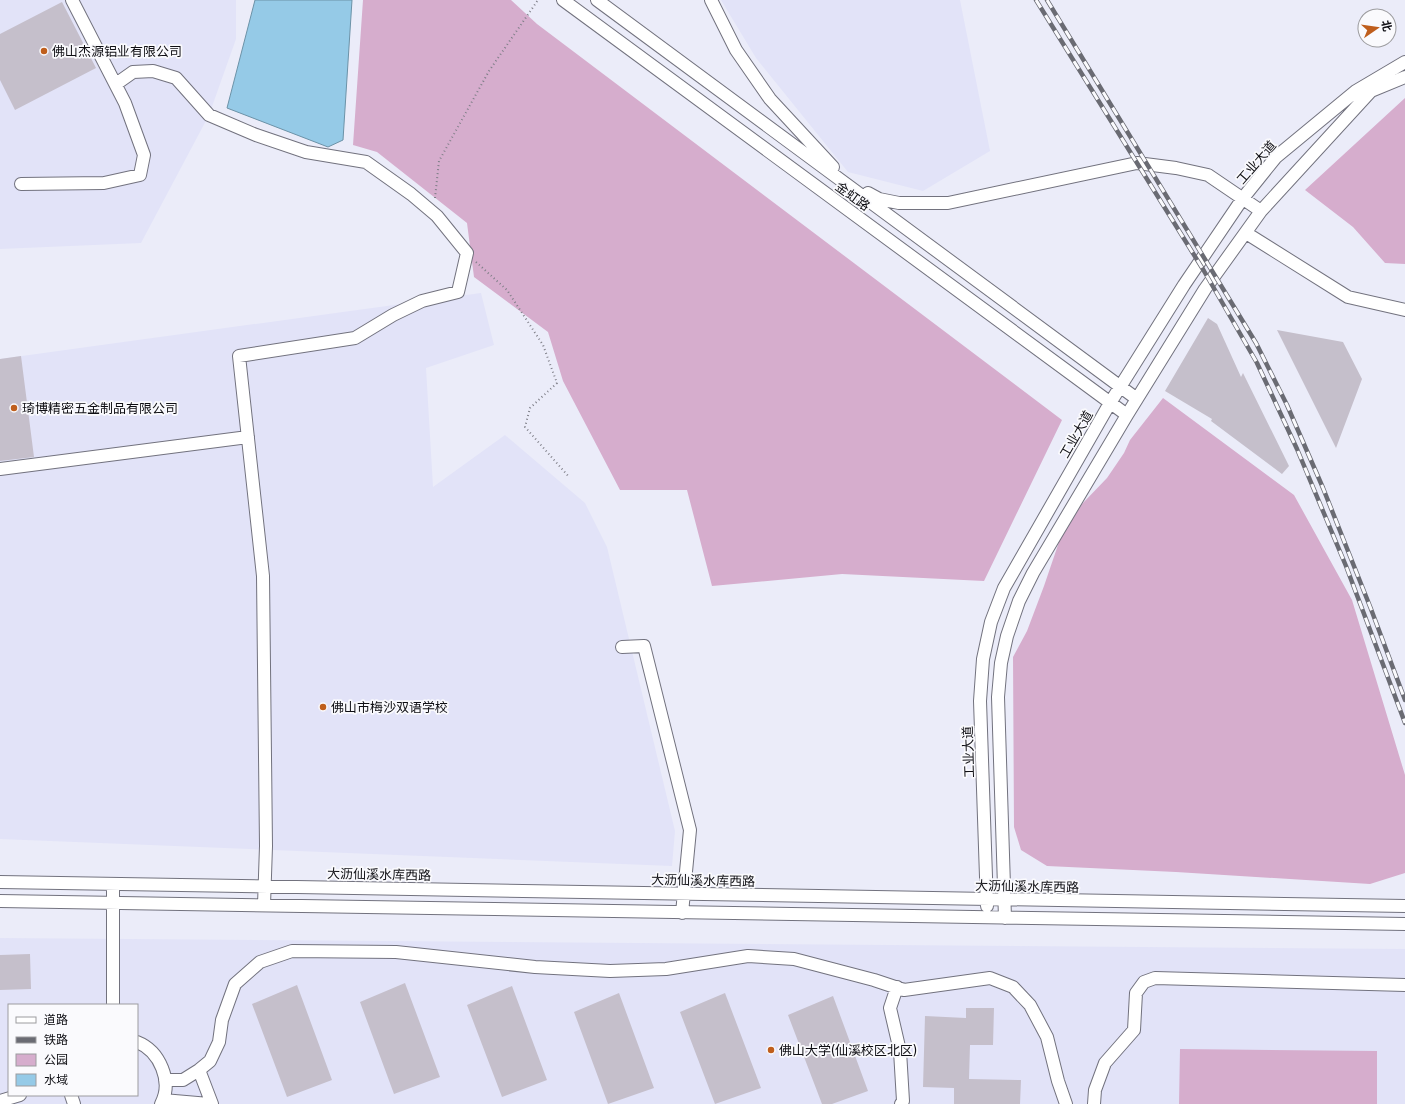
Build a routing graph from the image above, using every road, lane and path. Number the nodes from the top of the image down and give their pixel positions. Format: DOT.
graph roads {
  1 [pos="72,0"];
  2 [pos="538,0"];
  3 [pos="563,0"];
  4 [pos="597,0"];
  5 [pos="711,0"];
  6 [pos="1405,62"];
  7 [pos="1405,77"];
  8 [pos="116,84"];
  9 [pos="21,184"];
  10 [pos="1243,198"];
  11 [pos="433,212"];
  12 [pos="1261,212"];
  13 [pos="1246,233"];
  14 [pos="467,253"];
  15 [pos="1405,310"];
  16 [pos="1121,387"];
  17 [pos="1137,399"];
  18 [pos="1110,403"];
  19 [pos="1127,415"];
  20 [pos="248,437"];
  21 [pos="0,469"];
  22 [pos="569,477"];
  23 [pos="622,646"];
  24 [pos="0,882"];
  25 [pos="113,884"];
  26 [pos="265,886"];
  27 [pos="684,894"];
  28 [pos="987,900"];
  29 [pos="1005,900"];
  30 [pos="0,901"];
  31 [pos="112,903"];
  32 [pos="264,905"];
  33 [pos="1405,906"];
  34 [pos="682,913"];
  35 [pos="988,917"];
  36 [pos="1005,918"];
  37 [pos="1405,924"];
  38 [pos="1405,985"];
  39 [pos="897,987"];
  40 [pos="113,1004"];
  41 [pos="138,1042"];
  42 [pos="199,1070"];
  43 [pos="165,1080"];
  44 [pos="17,1096"];
  45 [pos="0,1101"];
  46 [pos="162,1102"];
  47 [pos="209,1104"];
  48 [pos="212,1104"];
  49 [pos="901,1104"];
  50 [pos="1066,1104"];
  51 [pos="1092,1104"];
  1 -- 8 [label="street"];
  2 -- 11 [label="path"];
  3 -- 18 [label="street, 金虹路"];
  4 -- 16 [label="street, 金虹路"];
  5 -- 10 [label="street"];
  6 -- 10 [label="street, 工业大道"];
  7 -- 12 [label="street"];
  8 -- 9 [label="street"];
  8 -- 11 [label="street"];
  10 -- 12 [label="street"];
  10 -- 16 [label="street, 工业大道"];
  11 -- 14 [label="street"];
  12 -- 13 [label="street"];
  13 -- 15 [label="street"];
  13 -- 17 [label="street"];
  14 -- 20 [label="street"];
  14 -- 22 [label="path"];
  16 -- 17 [label="street, 金虹路"];
  16 -- 18 [label="street, 工业大道"];
  17 -- 19 [label="street"];
  18 -- 19 [label="street, 金虹路"];
  18 -- 28 [label="street, 工业大道"];
  19 -- 29 [label="street"];
  20 -- 21 [label="street"];
  20 -- 26 [label="street"];
  23 -- 27 [label="street"];
  24 -- 25 [label="street, 大沥仙溪水库西路"];
  25 -- 26 [label="street, 大沥仙溪水库西路"];
  25 -- 31 [label="street"];
  26 -- 27 [label="street, 大沥仙溪水库西路"];
  26 -- 32 [label="street"];
  27 -- 28 [label="street, 大沥仙溪水库西路"];
  27 -- 34 [label="street"];
  28 -- 29 [label="street, 大沥仙溪水库西路"];
  28 -- 35 [label="street, 工业大道"];
  29 -- 33 [label="street, 大沥仙溪水库西路"];
  29 -- 36 [label="street"];
  30 -- 31 [label="street"];
  31 -- 32 [label="street"];
  31 -- 40 [label="street"];
  32 -- 34 [label="street"];
  34 -- 35 [label="street"];
  35 -- 36 [label="street"];
  36 -- 37 [label="street"];
  38 -- 51 [label="street"];
  39 -- 42 [label="street"];
  39 -- 49 [label="street"];
  39 -- 50 [label="street"];
  41 -- 43 [label="street"];
  42 -- 43 [label="street"];
  42 -- 48 [label="street"];
  43 -- 46 [label="street"];
  44 -- 45 [label="street"];
  46 -- 47 [label="street"];
}
